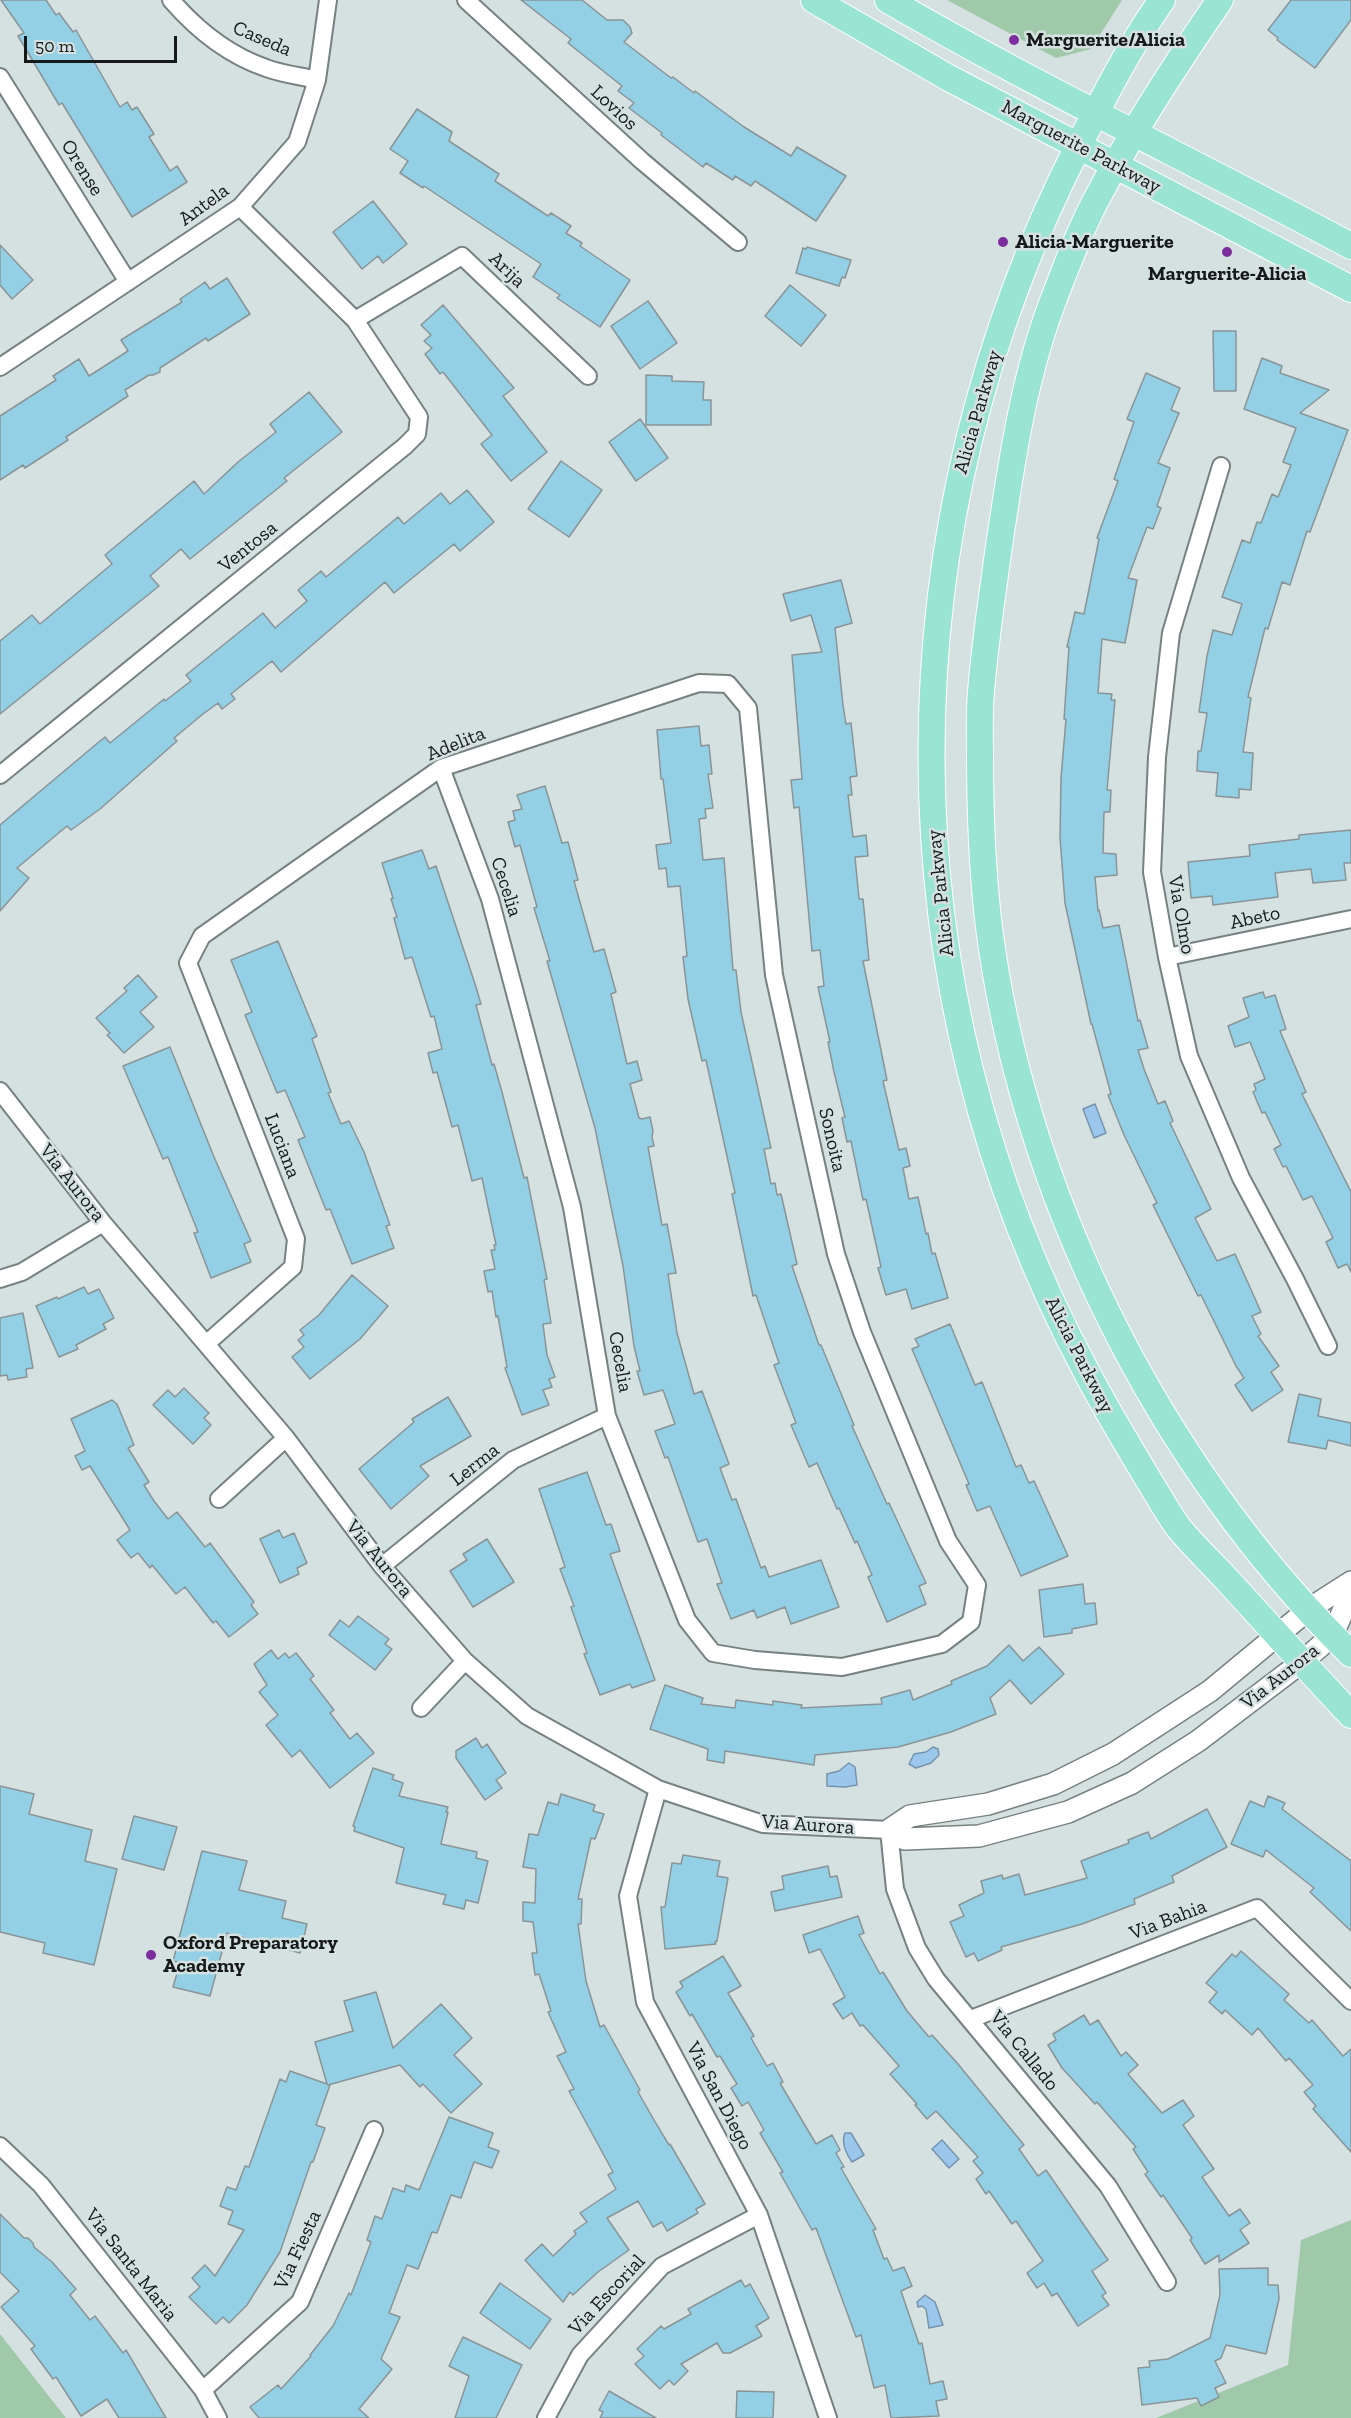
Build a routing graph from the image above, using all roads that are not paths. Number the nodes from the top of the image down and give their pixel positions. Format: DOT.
graph roads {
  1 [pos="171,0"];
  2 [pos="328,0"];
  3 [pos="466,0"];
  4 [pos="814,0"];
  5 [pos="888,0"];
  6 [pos="1162,0"];
  7 [pos="1220,0"];
  8 [pos="0,77"];
  9 [pos="317,80"];
  10 [pos="1095,114"];
  11 [pos="1133,133"];
  12 [pos="1078,146"];
  13 [pos="1115,166"];
  14 [pos="240,207"];
  15 [pos="738,242"];
  16 [pos="1351,246"];
  17 [pos="128,282"];
  18 [pos="1351,289"];
  19 [pos="355,320"];
  20 [pos="0,367"];
  21 [pos="588,376"];
  22 [pos="1221,466"];
  23 [pos="728,684"];
  24 [pos="441,768"];
  25 [pos="0,775"];
  26 [pos="1351,919"];
  27 [pos="202,936"];
  28 [pos="1167,957"];
  29 [pos="0,1091"];
  30 [pos="103,1223"];
  31 [pos="0,1279"];
  32 [pos="206,1344"];
  33 [pos="1328,1346"];
  34 [pos="607,1416"];
  35 [pos="286,1438"];
  36 [pos="219,1499"];
  37 [pos="382,1566"];
  38 [pos="1351,1582"];
  39 [pos="977,1585"];
  40 [pos="1351,1593"];
  41 [pos="1309,1609"];
  42 [pos="1276,1636"];
  43 [pos="1332,1636"];
  44 [pos="1351,1654"];
  45 [pos="465,1661"];
  46 [pos="1302,1662"];
  47 [pos="421,1708"];
  48 [pos="1351,1715"];
  49 [pos="658,1789"];
  50 [pos="889,1830"];
  51 [pos="1351,2001"];
  52 [pos="971,2019"];
  53 [pos="374,2130"];
  54 [pos="0,2146"];
  55 [pos="759,2215"];
  56 [pos="1167,2282"];
  57 [pos="203,2390"];
  58 [pos="218,2418"];
  59 [pos="546,2418"];
  60 [pos="828,2418"];
  1 -- 9 [label="street, Caseda"];
  2 -- 9 [label="street, Antela"];
  3 -- 15 [label="street, Lovios"];
  4 -- 12 [label="main road, Marguerite Parkway"];
  5 -- 10 [label="main road, Marguerite Parkway"];
  6 -- 10 [label="main road, Alicia Parkway"];
  7 -- 11 [label="main road, Alicia Parkway"];
  8 -- 17 [label="street, Orense"];
  9 -- 14 [label="street, Antela"];
  10 -- 11 [label="main road, Marguerite Parkway"];
  10 -- 12 [label="main road, Alicia Parkway"];
  11 -- 13 [label="main road, Alicia Parkway"];
  11 -- 16 [label="main road, Marguerite Parkway"];
  12 -- 13 [label="main road, Marguerite Parkway"];
  12 -- 42 [label="main road, Alicia Parkway"];
  13 -- 18 [label="main road, Marguerite Parkway"];
  13 -- 41 [label="main road, Alicia Parkway"];
  14 -- 17 [label="street, Antela"];
  14 -- 19 [label="street"];
  17 -- 20 [label="street, Antela"];
  19 -- 21 [label="street, Arija"];
  19 -- 25 [label="street, Ventosa"];
  22 -- 28 [label="street, Via Olmo"];
  23 -- 24 [label="street, Adelita"];
  23 -- 39 [label="street, Sonoita"];
  24 -- 27 [label="street, Adelita"];
  24 -- 34 [label="street, Cecelia"];
  26 -- 28 [label="street, Abeto"];
  27 -- 32 [label="street, Luciana"];
  28 -- 33 [label="street, Via Olmo"];
  29 -- 30 [label="street, Via Aurora"];
  30 -- 31 [label="street"];
  30 -- 32 [label="street, Via Aurora"];
  32 -- 35 [label="street, Via Aurora"];
  34 -- 37 [label="street, Lerma"];
  34 -- 39 [label="street, Cecelia"];
  35 -- 36 [label="street"];
  35 -- 37 [label="street, Via Aurora"];
  37 -- 45 [label="street, Via Aurora"];
  38 -- 41 [label="street, Via Aurora"];
  40 -- 43 [label="street, Via Aurora"];
  41 -- 42 [label="street, Via Aurora"];
  41 -- 43 [label="main road, Alicia Parkway"];
  42 -- 46 [label="main road, Alicia Parkway"];
  42 -- 50 [label="street, Via Aurora"];
  43 -- 44 [label="main road, Alicia Parkway"];
  43 -- 46 [label="street, Via Aurora"];
  45 -- 47 [label="street"];
  45 -- 49 [label="street, Via Aurora"];
  46 -- 48 [label="main road, Alicia Parkway"];
  46 -- 50 [label="street, Via Aurora"];
  49 -- 50 [label="street, Via Aurora"];
  49 -- 55 [label="street, Via San Diego"];
  50 -- 52 [label="street, Via Callado"];
  51 -- 52 [label="street, Via Bahia"];
  52 -- 56 [label="street, Via Callado"];
  53 -- 57 [label="street, Via Fiesta"];
  54 -- 57 [label="street, Via Santa Maria"];
  55 -- 59 [label="street, Via Escorial"];
  55 -- 60 [label="street, Via San Diego"];
  57 -- 58 [label="street, Via Santa Maria"];
}
